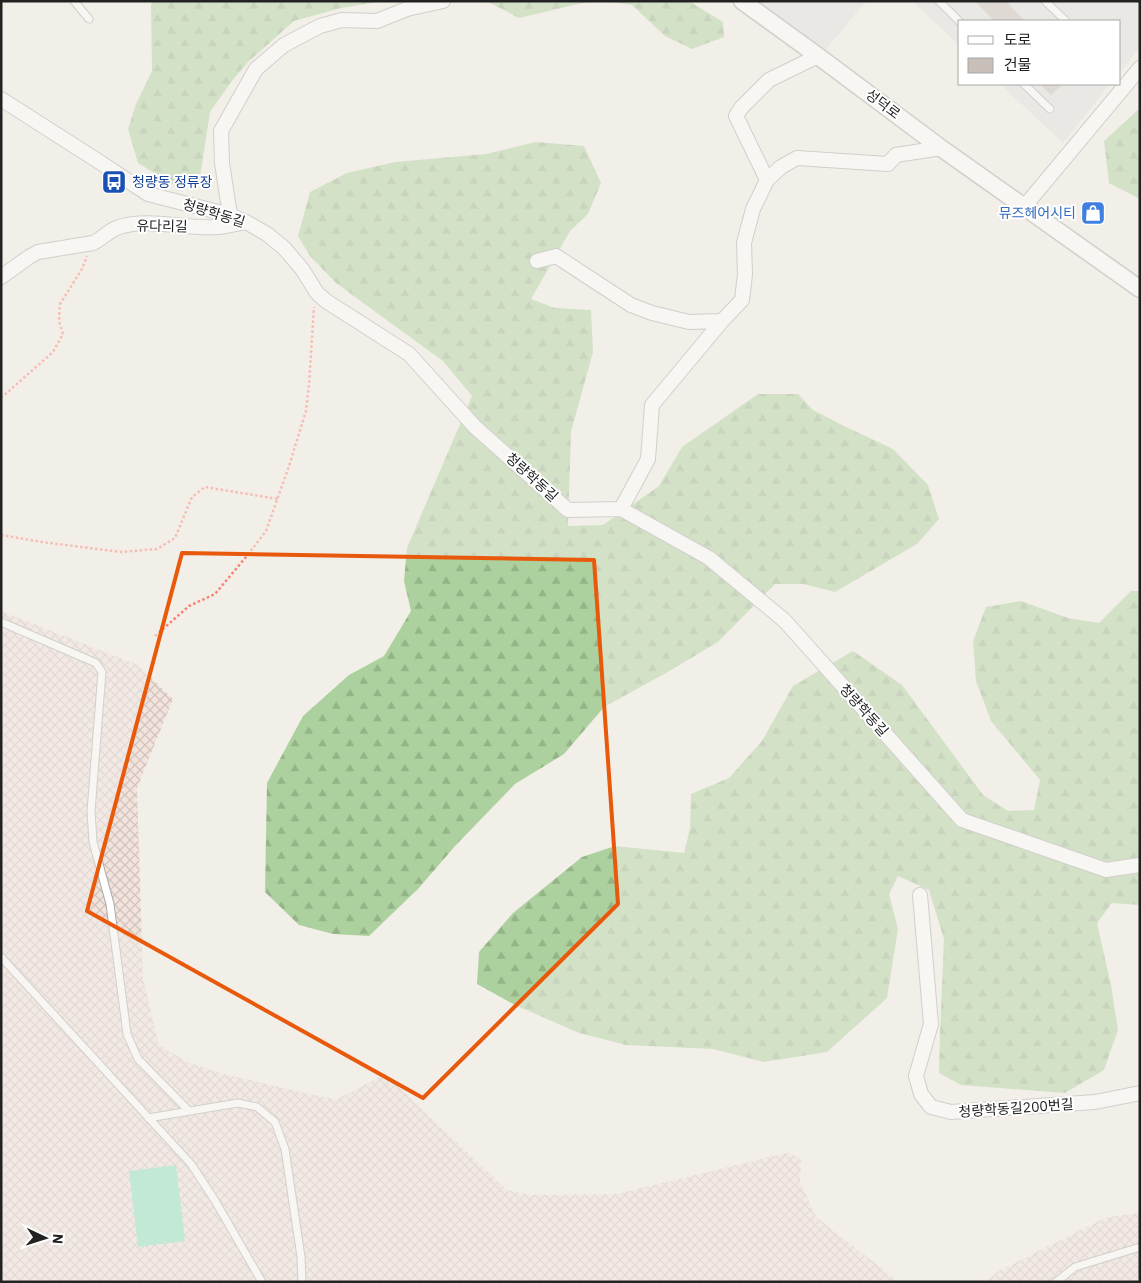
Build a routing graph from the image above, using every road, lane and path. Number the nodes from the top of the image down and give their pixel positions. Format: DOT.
graph roads {
  1 [pos="74,1"];
  2 [pos="444,1"];
  3 [pos="742,1"];
  4 [pos="938,1"];
  5 [pos="1045,1"];
  6 [pos="89,19"];
  7 [pos="958,20"];
  8 [pos="1065,20"];
  9 [pos="818,56"];
  10 [pos="1140,68"];
  11 [pos="1025,85"];
  12 [pos="1,99"];
  13 [pos="1050,109"];
  14 [pos="941,148"];
  15 [pos="767,180"];
  16 [pos="1024,207"];
  17 [pos="230,215"];
  18 [pos="246,222"];
  19 [pos="92,243"];
  20 [pos="537,261"];
  21 [pos="1,276"];
  22 [pos="1140,289"];
  23 [pos="317,293"];
  24 [pos="722,321"];
  25 [pos="1,398"];
  26 [pos="278,499"];
  27 [pos="621,509"];
  28 [pos="1,535"];
  29 [pos="1,622"];
  30 [pos="155,636"];
  31 [pos="1140,865"];
  32 [pos="920,895"];
  33 [pos="1,957"];
  34 [pos="1140,1093"];
  35 [pos="189,1111"];
  36 [pos="148,1118"];
  37 [pos="1140,1247"];
  38 [pos="262,1282"];
  39 [pos="302,1282"];
  40 [pos="1056,1282"];
  1 -- 6 [label="lane"];
  2 -- 17 [label="street"];
  3 -- 9 [label="street, 성덕로"];
  4 -- 7 [label="lane"];
  5 -- 8 [label="lane"];
  9 -- 14 [label="street, 성덕로"];
  9 -- 15 [label="street"];
  10 -- 16 [label="street"];
  11 -- 13 [label="lane"];
  12 -- 17 [label="street, 청량학동길"];
  14 -- 15 [label="street"];
  14 -- 16 [label="street, 성덕로"];
  15 -- 24 [label="street"];
  16 -- 22 [label="street, 성덕로"];
  17 -- 18 [label="street, 청량학동길"];
  18 -- 19 [label="street, 유다리길"];
  18 -- 23 [label="street, 청량학동길"];
  19 -- 21 [label="street, 유다리길"];
  19 -- 25 [label="path"];
  20 -- 24 [label="street"];
  23 -- 26 [label="path"];
  23 -- 27 [label="street, 청량학동길"];
  24 -- 27 [label="street"];
  26 -- 28 [label="path"];
  26 -- 30 [label="path"];
  27 -- 31 [label="street, 청량학동길"];
  29 -- 35 [label="lane"];
  32 -- 34 [label="street, 청량학동길200번길"];
  33 -- 36 [label="lane"];
  35 -- 36 [label="lane"];
  35 -- 39 [label="lane"];
  36 -- 38 [label="lane"];
  37 -- 40 [label="lane"];
}
